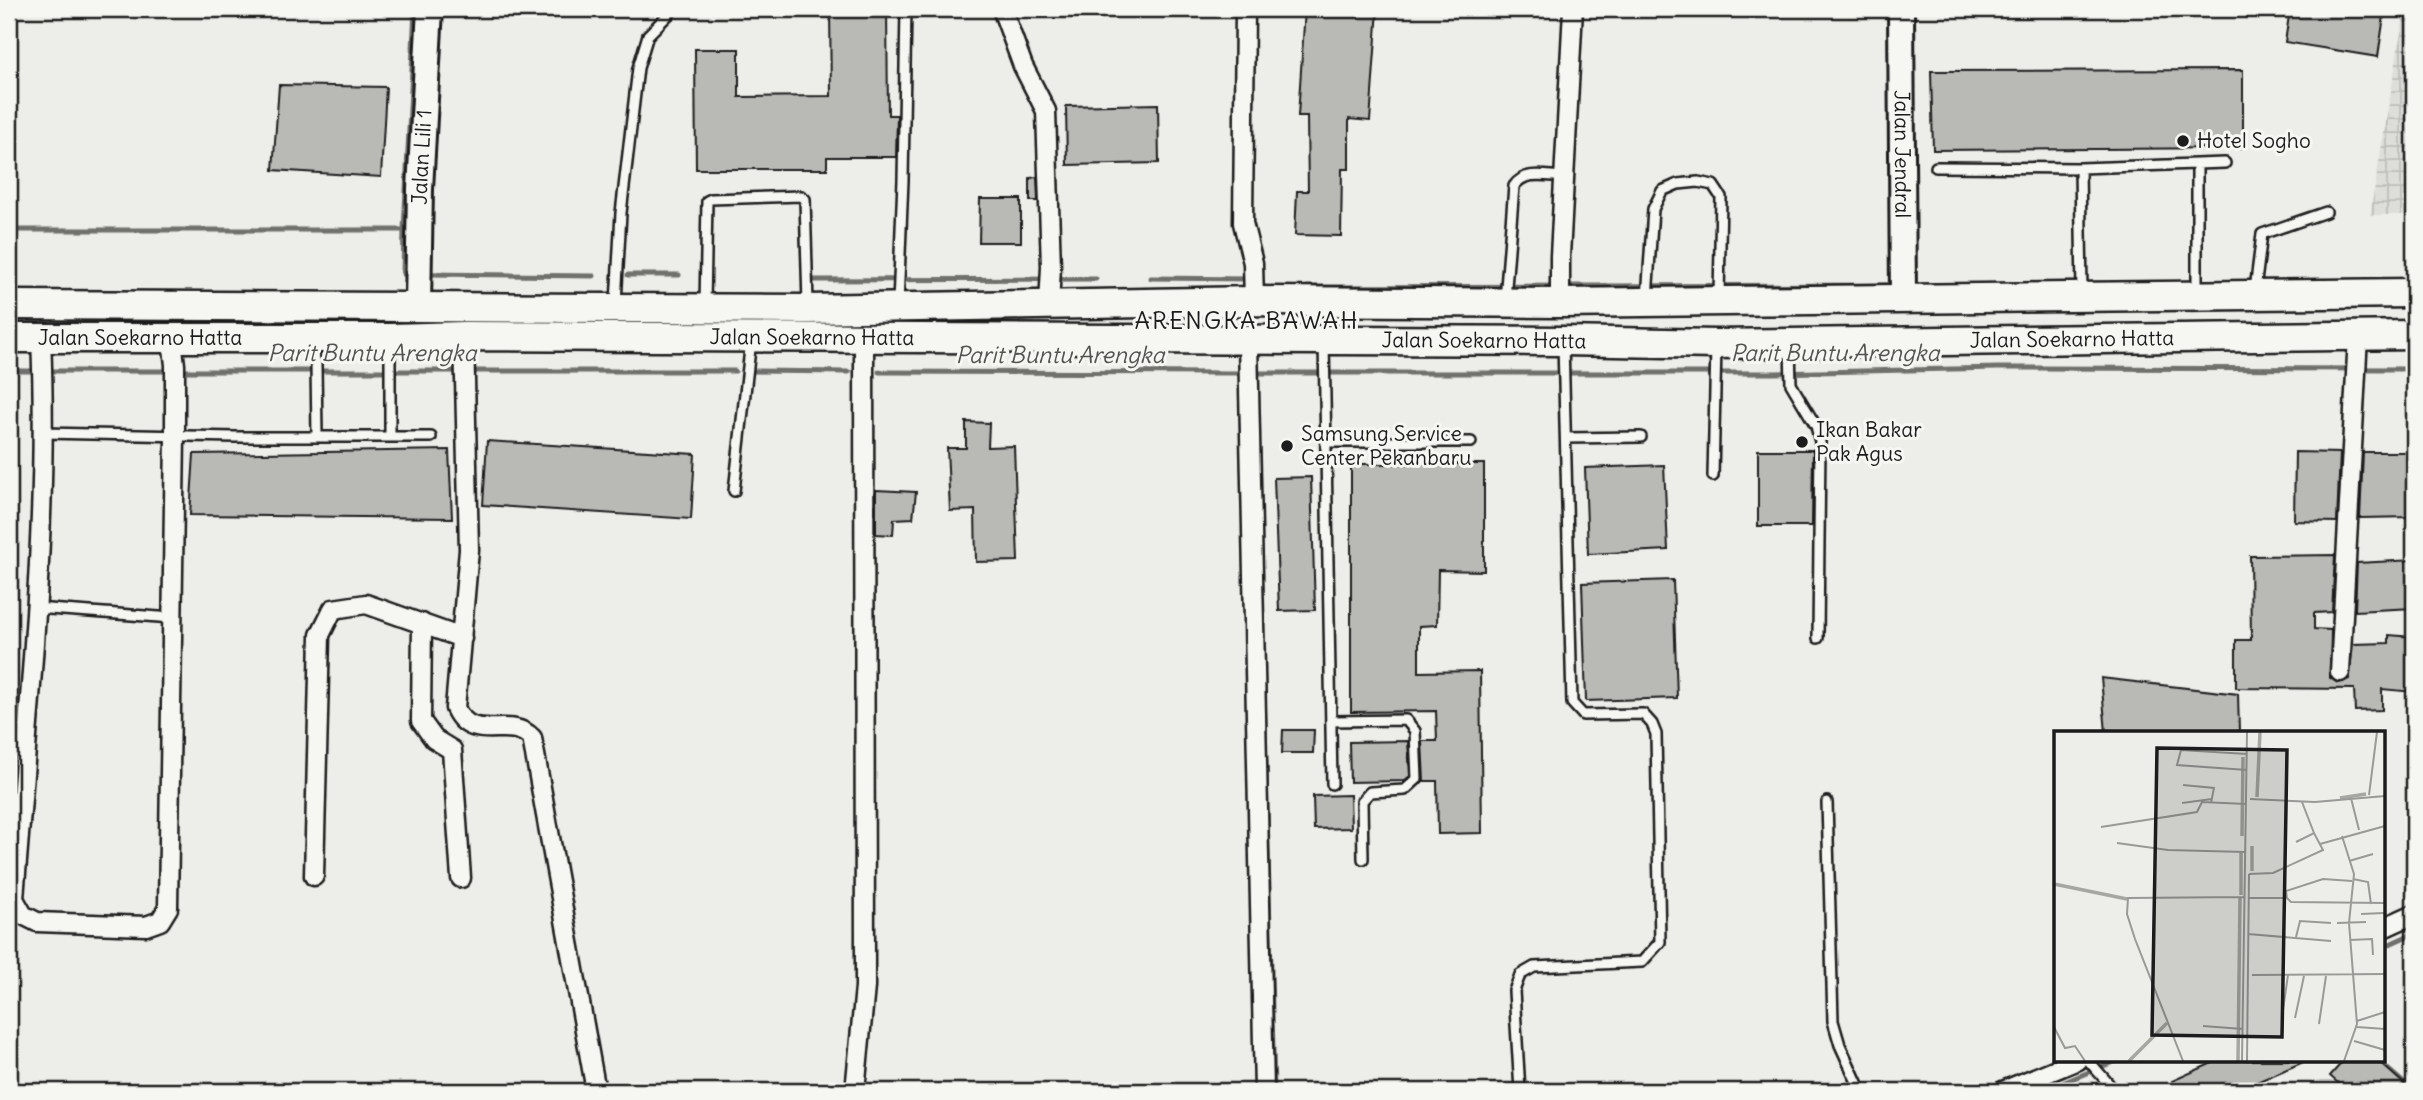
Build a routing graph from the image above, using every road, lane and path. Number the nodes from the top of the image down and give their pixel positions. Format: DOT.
graph roads {
  1 [pos="430,9"];
  2 [pos="671,9"];
  3 [pos="906,9"];
  4 [pos="1002,9"];
  5 [pos="1245,9"];
  6 [pos="1573,9"];
  7 [pos="1901,9"];
  8 [pos="2225,163"];
  9 [pos="2197,164"];
  10 [pos="1936,167"];
  11 [pos="2080,168"];
  12 [pos="1564,177"];
  13 [pos="2326,212"];
  14 [pos="2197,283"];
  15 [pos="418,286"];
  16 [pos="1903,286"];
  17 [pos="1648,291"];
  18 [pos="1719,292"];
  19 [pos="1254,293"];
  20 [pos="2413,293"];
  21 [pos="1560,295"];
  22 [pos="2254,295"];
  23 [pos="2082,298"];
  24 [pos="1049,299"];
  25 [pos="898,303"];
  26 [pos="1504,303"];
  27 [pos="9,305"];
  28 [pos="616,307"];
  29 [pos="705,308"];
  30 [pos="808,309"];
  31 [pos="2414,335"];
  32 [pos="464,336"];
  33 [pos="310,337"];
  34 [pos="752,337"];
  35 [pos="9,338"];
  36 [pos="864,338"];
  37 [pos="1248,341"];
  38 [pos="391,350"];
  39 [pos="1324,353"];
  40 [pos="1564,354"];
  41 [pos="1716,354"];
  42 [pos="1791,355"];
  43 [pos="2357,359"];
  44 [pos="42,360"];
  45 [pos="173,361"];
  46 [pos="43,433"];
  47 [pos="175,436"];
  48 [pos="317,436"];
  49 [pos="390,437"];
  50 [pos="431,437"];
  51 [pos="1641,437"];
  52 [pos="1566,438"];
  53 [pos="1327,442"];
  54 [pos="1471,442"];
  55 [pos="1713,476"];
  56 [pos="734,491"];
  57 [pos="35,608"];
  58 [pos="173,618"];
  59 [pos="422,623"];
  60 [pos="462,638"];
  61 [pos="1818,638"];
  62 [pos="2340,672"];
  63 [pos="1331,722"];
  64 [pos="1332,785"];
  65 [pos="1827,802"];
  66 [pos="1363,859"];
  67 [pos="314,876"];
  68 [pos="461,878"];
  69 [pos="2414,914"];
  70 [pos="2384,928"];
  71 [pos="2087,1062"];
  72 [pos="596,1091"];
  73 [pos="855,1091"];
  74 [pos="1264,1091"];
  75 [pos="1520,1091"];
  76 [pos="1861,1091"];
  77 [pos="2003,1091"];
  78 [pos="2115,1091"];
  1 -- 15 [label="street, Jalan Lili 1"];
  2 -- 28 [label="lane"];
  3 -- 25 [label="lane"];
  4 -- 24 [label="street"];
  5 -- 19 [label="street"];
  6 -- 12 [label="street"];
  7 -- 16 [label="street, Jalan Jendral"];
  8 -- 9 [label="lane"];
  9 -- 11 [label="lane"];
  9 -- 14 [label="lane"];
  10 -- 11 [label="lane"];
  11 -- 23 [label="lane"];
  12 -- 21 [label="street"];
  12 -- 26 [label="lane"];
  13 -- 22 [label="lane"];
  15 -- 27 [label="main road, Jalan Soekarno Hatta"];
  15 -- 28 [label="main road, Jalan Soekarno Hatta"];
  16 -- 18 [label="main road, Jalan Soekarno Hatta"];
  16 -- 23 [label="main road, Jalan Soekarno Hatta"];
  17 -- 18 [label="main road, Jalan Soekarno Hatta"];
  17 -- 18 [label="lane"];
  17 -- 21 [label="main road, Jalan Soekarno Hatta"];
  19 -- 24 [label="main road, Jalan Soekarno Hatta"];
  19 -- 26 [label="main road, Jalan Soekarno Hatta"];
  20 -- 22 [label="main road, Jalan Soekarno Hatta"];
  20 -- 31 [label="main road"];
  21 -- 26 [label="main road, Jalan Soekarno Hatta"];
  22 -- 23 [label="main road, Jalan Soekarno Hatta"];
  24 -- 25 [label="main road, Jalan Soekarno Hatta"];
  25 -- 30 [label="main road, Jalan Soekarno Hatta"];
  28 -- 29 [label="main road, Jalan Soekarno Hatta"];
  29 -- 30 [label="main road, Jalan Soekarno Hatta"];
  29 -- 30 [label="lane"];
  31 -- 43 [label="main road, Jalan Soekarno Hatta"];
  32 -- 34 [label="main road, Jalan Soekarno Hatta"];
  32 -- 38 [label="main road, Jalan Soekarno Hatta"];
  32 -- 60 [label="street"];
  33 -- 38 [label="main road, Jalan Soekarno Hatta"];
  33 -- 45 [label="main road, Jalan Soekarno Hatta"];
  33 -- 48 [label="lane"];
  34 -- 36 [label="main road, Jalan Soekarno Hatta"];
  34 -- 56 [label="lane"];
  35 -- 44 [label="main road, Jalan Soekarno Hatta"];
  36 -- 37 [label="main road, Jalan Soekarno Hatta"];
  36 -- 73 [label="street"];
  37 -- 39 [label="main road, Jalan Soekarno Hatta"];
  37 -- 74 [label="street"];
  38 -- 49 [label="lane"];
  39 -- 40 [label="main road, Jalan Soekarno Hatta"];
  39 -- 53 [label="lane"];
  40 -- 41 [label="main road, Jalan Soekarno Hatta"];
  40 -- 52 [label="lane"];
  41 -- 42 [label="main road, Jalan Soekarno Hatta"];
  41 -- 55 [label="lane"];
  42 -- 43 [label="main road, Jalan Soekarno Hatta"];
  42 -- 61 [label="lane"];
  43 -- 62 [label="street"];
  44 -- 45 [label="main road, Jalan Soekarno Hatta"];
  44 -- 46 [label="street"];
  45 -- 47 [label="street"];
  46 -- 47 [label="lane"];
  46 -- 57 [label="street"];
  47 -- 48 [label="lane"];
  47 -- 58 [label="street"];
  48 -- 49 [label="lane"];
  49 -- 50 [label="lane"];
  51 -- 52 [label="lane"];
  52 -- 75 [label="lane"];
  53 -- 54 [label="lane"];
  53 -- 63 [label="lane"];
  57 -- 58 [label="lane"];
  57 -- 58 [label="street"];
  59 -- 60 [label="street"];
  59 -- 67 [label="street"];
  59 -- 68 [label="street"];
  60 -- 72 [label="street"];
  63 -- 64 [label="lane"];
  63 -- 66 [label="lane"];
  65 -- 76 [label="lane"];
  69 -- 70 [label="street"];
  71 -- 77 [label="street"];
  71 -- 78 [label="lane"];
}
